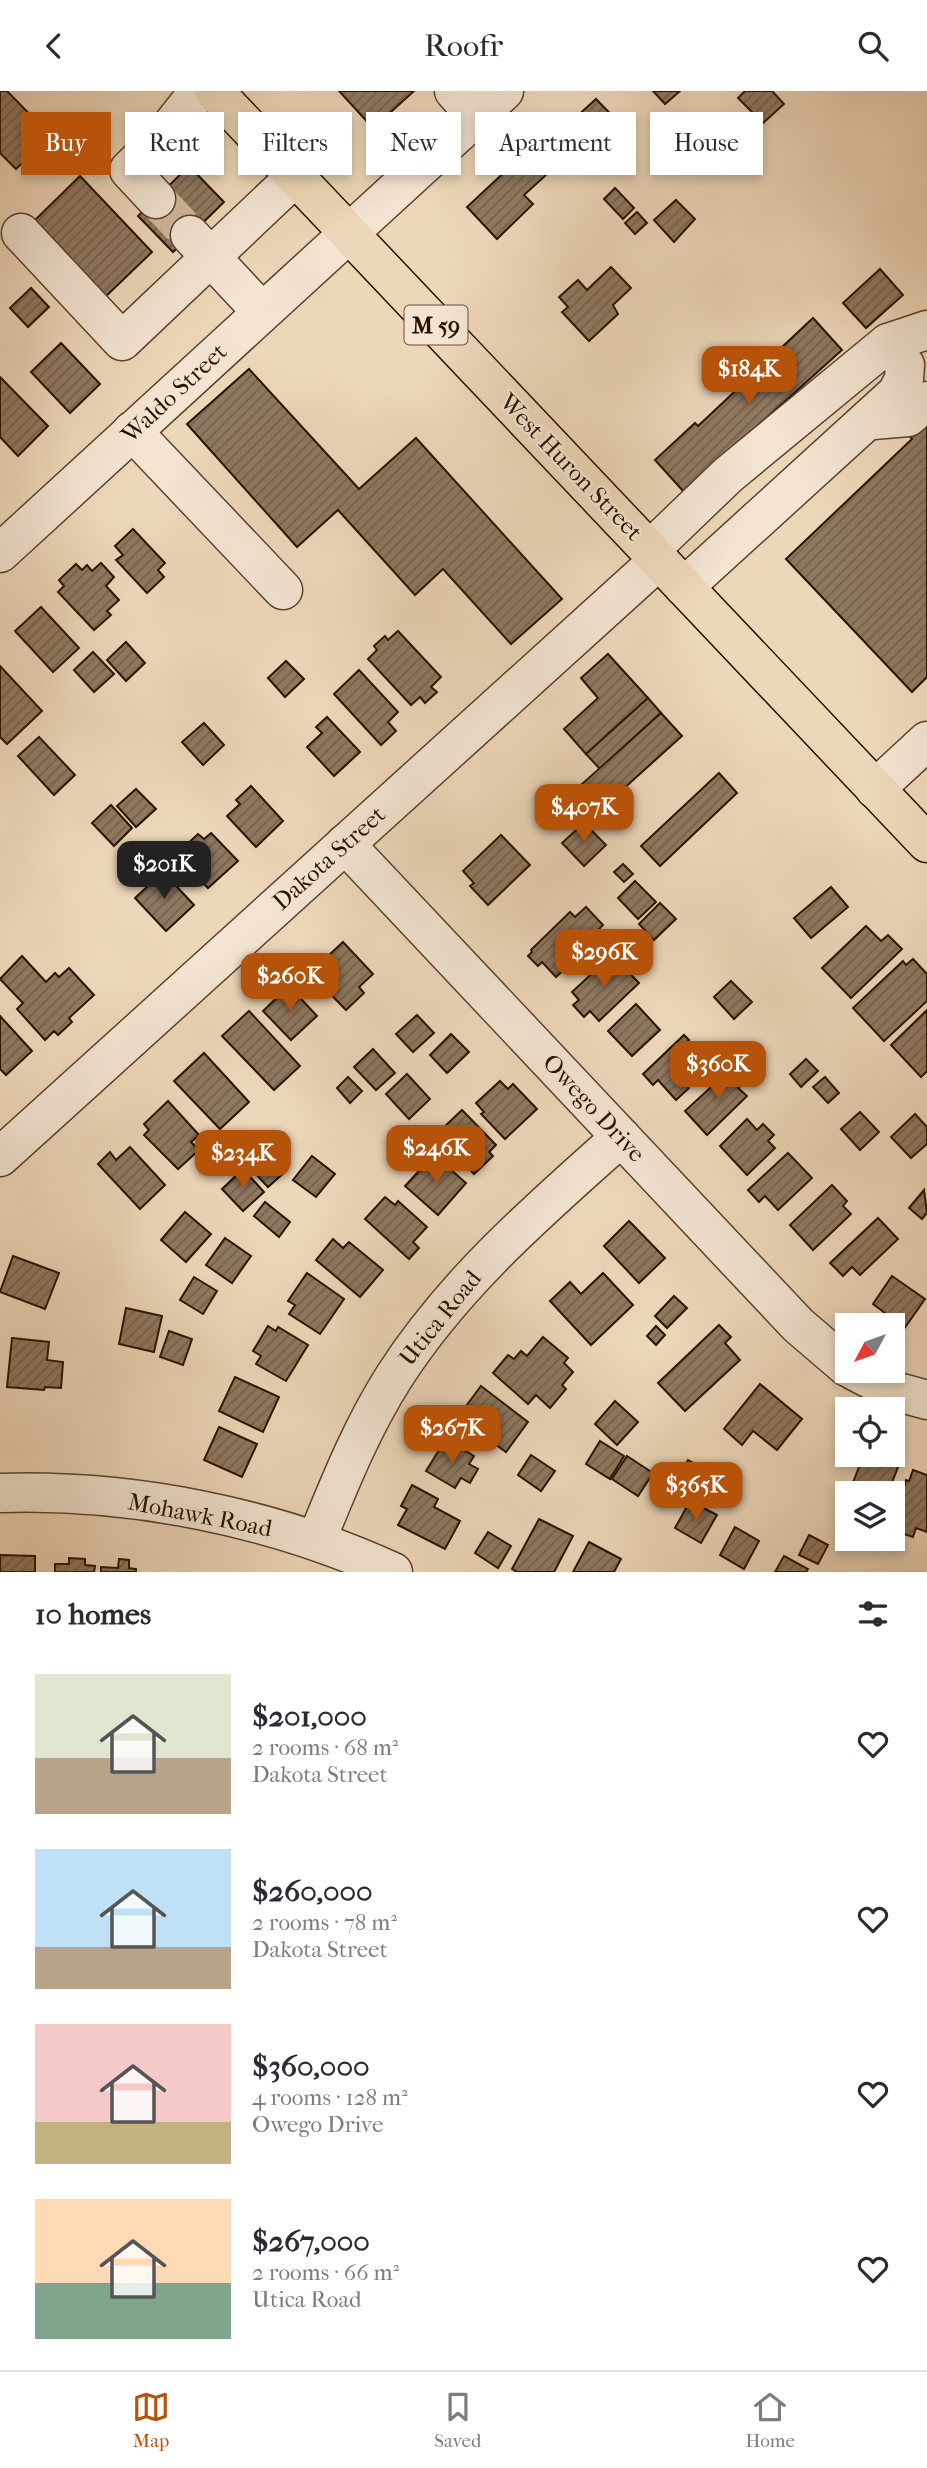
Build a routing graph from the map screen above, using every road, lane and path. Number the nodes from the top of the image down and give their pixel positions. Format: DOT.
graph roads {
  1 [pos="199,91"];
  2 [pos="214,91"];
  3 [pos="478,99"];
  4 [pos="295,177"];
  5 [pos="156,199"];
  6 [pos="21,233"];
  7 [pos="348,233"];
  8 [pos="200,246"];
  9 [pos="262,312"];
  10 [pos="927,330"];
  11 [pos="888,344"];
  12 [pos="927,401"];
  13 [pos="868,420"];
  14 [pos="132,431"];
  15 [pos="0,553"];
  16 [pos="664,565"];
  17 [pos="283,590"];
  18 [pos="927,741"];
  19 [pos="875,789"];
  20 [pos="925,838"];
  21 [pos="345,844"];
  22 [pos="621,1137"];
  23 [pos="0,1157"];
  24 [pos="835,1357"];
  25 [pos="878,1383"];
  26 [pos="927,1401"];
  27 [pos="0,1493"];
  28 [pos="316,1541"];
  29 [pos="393,1572"];
  1 -- 5 [label="street"];
  2 -- 4 [label="highway, West Huron Street / M 59"];
  3 -- 7 [label="street, Waldo Street"];
  4 -- 7 [label="highway, West Huron Street / M 59"];
  4 -- 8 [label="street"];
  6 -- 8 [label="street"];
  7 -- 9 [label="street, Waldo Street"];
  7 -- 16 [label="highway, West Huron Street / M 59"];
  8 -- 9 [label="street"];
  9 -- 14 [label="street, Waldo Street"];
  10 -- 11 [label="street"];
  11 -- 13 [label="street"];
  11 -- 16 [label="street"];
  12 -- 13 [label="street"];
  13 -- 16 [label="street"];
  14 -- 15 [label="street, Waldo Street"];
  14 -- 17 [label="street"];
  16 -- 19 [label="highway, West Huron Street / M 59"];
  16 -- 21 [label="street, Dakota Street"];
  18 -- 19 [label="street"];
  19 -- 20 [label="highway, West Huron Street / M 59"];
  21 -- 22 [label="street, Owego Drive"];
  21 -- 23 [label="street, Dakota Street"];
  22 -- 24 [label="street, Owego Drive"];
  22 -- 28 [label="street, Utica Road"];
  25 -- 26 [label="street"];
  27 -- 28 [label="street, Mohawk Road"];
  28 -- 29 [label="street, Mohawk Road"];
}
